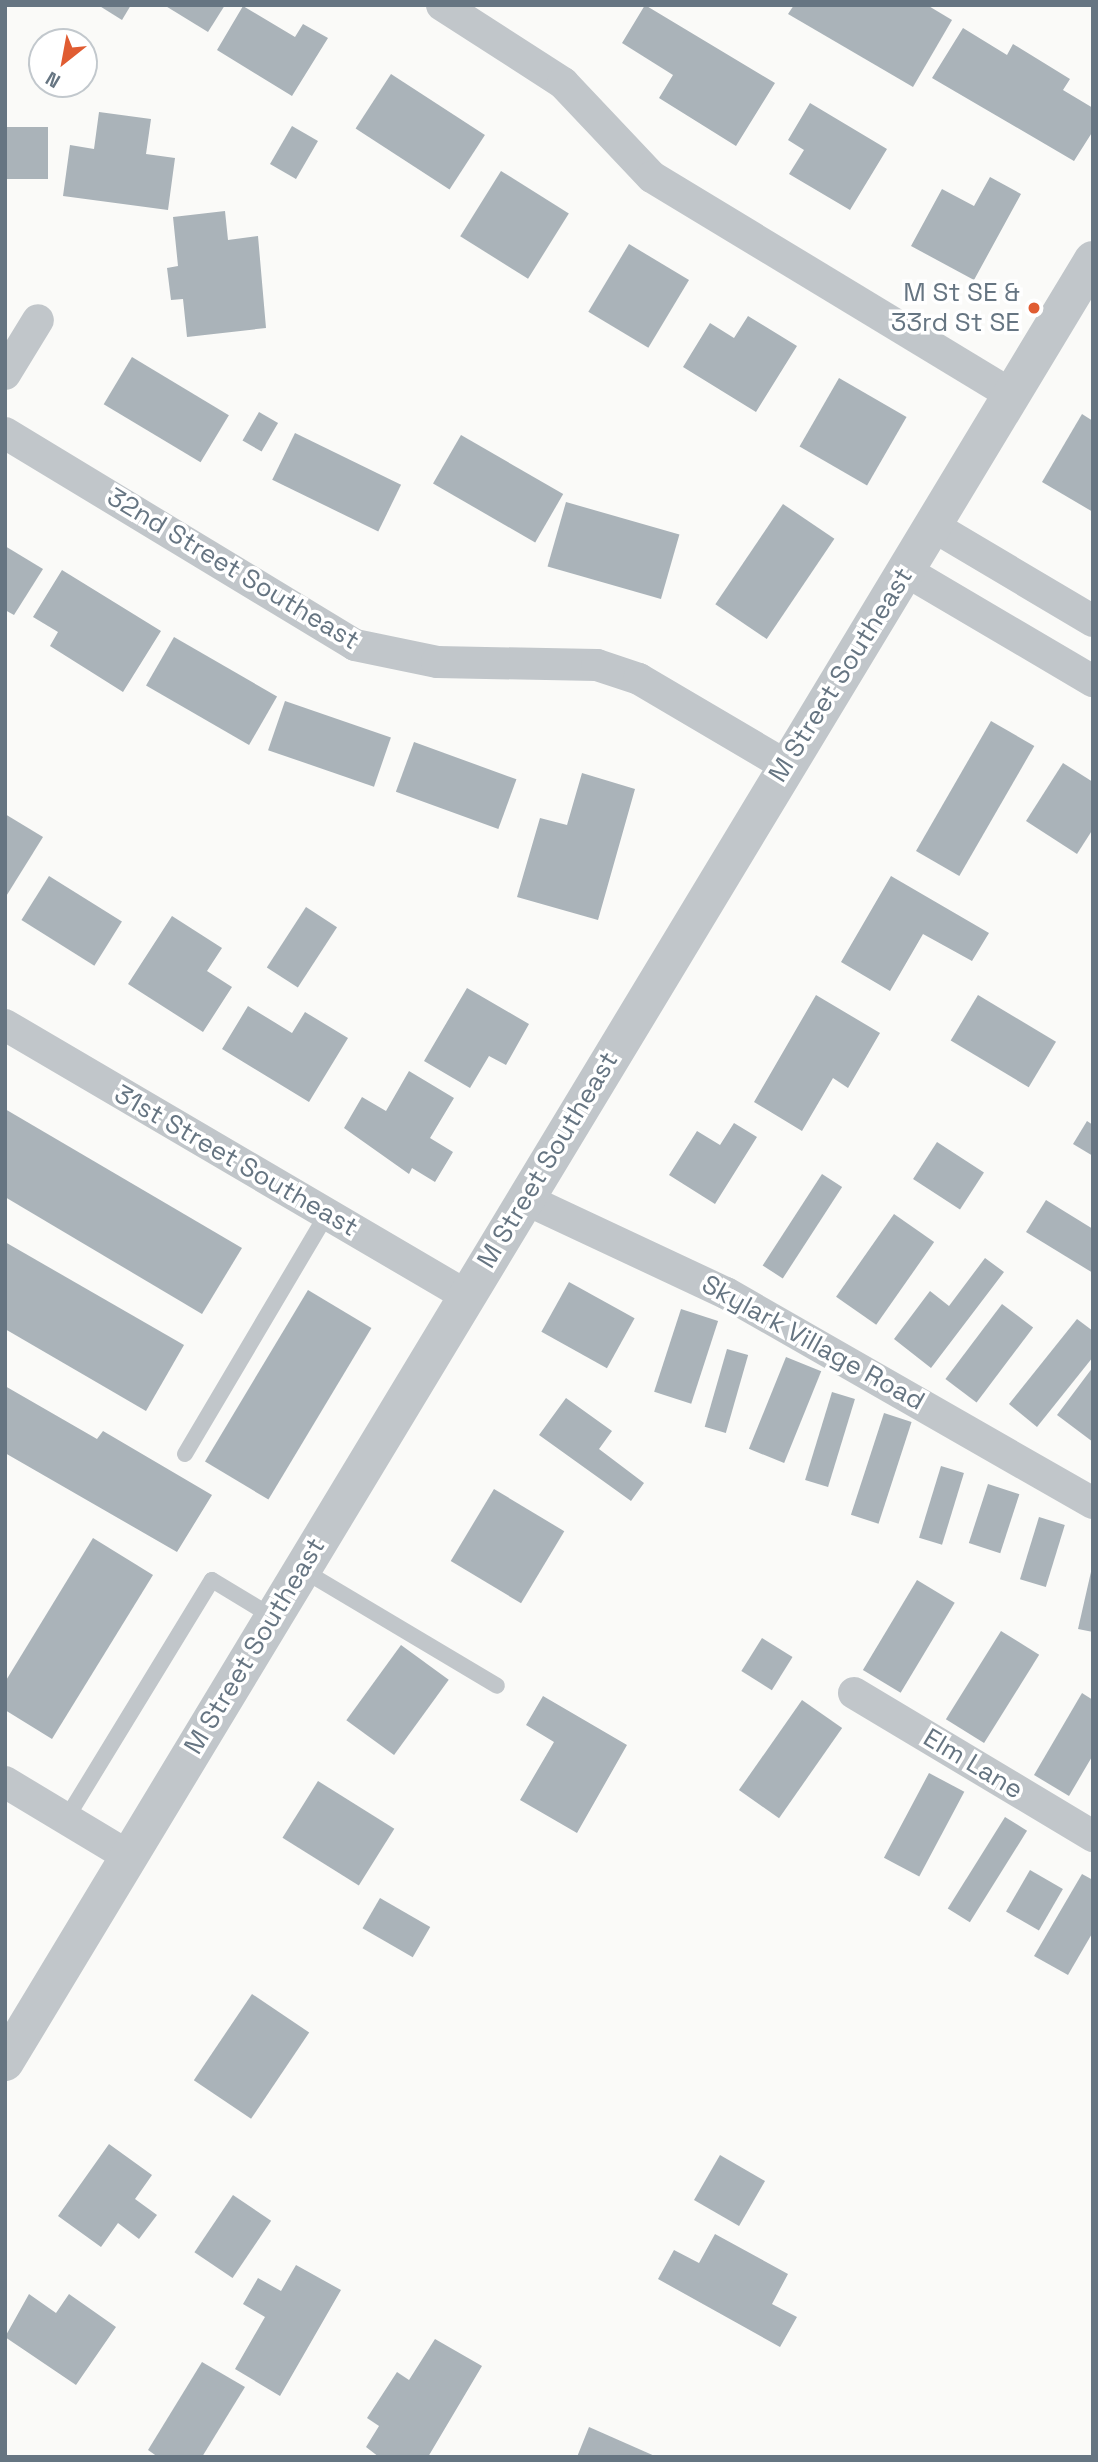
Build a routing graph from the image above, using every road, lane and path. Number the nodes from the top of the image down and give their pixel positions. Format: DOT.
graph roads {
  1 [pos="442,5"];
  2 [pos="1093,260"];
  3 [pos="38,320"];
  4 [pos="5,374"];
  5 [pos="1010,394"];
  6 [pos="5,433"];
  7 [pos="933,526"];
  8 [pos="905,570"];
  9 [pos="1093,621"];
  10 [pos="1093,681"];
  11 [pos="785,765"];
  12 [pos="5,1026"];
  13 [pos="525,1199"];
  14 [pos="327,1214"];
  15 [pos="467,1296"];
  16 [pos="185,1454"];
  17 [pos="1093,1503"];
  18 [pos="301,1569"];
  19 [pos="272,1617"];
  20 [pos="497,1686"];
  21 [pos="854,1693"];
  22 [pos="5,1782"];
  23 [pos="66,1819"];
  24 [pos="1093,1836"];
  25 [pos="128,1856"];
  26 [pos="5,2062"];
  1 -- 5 [label="street"];
  2 -- 5 [label="street, M Street Southeast"];
  3 -- 4 [label="street"];
  5 -- 7 [label="street, M Street Southeast"];
  6 -- 11 [label="street, 32nd Street Southeast"];
  7 -- 8 [label="street, M Street Southeast"];
  7 -- 9 [label="street"];
  8 -- 10 [label="street"];
  8 -- 11 [label="street, M Street Southeast"];
  11 -- 13 [label="street, M Street Southeast"];
  12 -- 14 [label="street, 31st Street Southeast"];
  13 -- 15 [label="street, M Street Southeast"];
  13 -- 17 [label="street, Skylark Village Road"];
  14 -- 15 [label="street, 31st Street Southeast"];
  14 -- 16 [label="lane"];
  15 -- 18 [label="street, M Street Southeast"];
  18 -- 19 [label="street, M Street Southeast"];
  18 -- 20 [label="lane"];
  19 -- 23 [label="lane"];
  19 -- 25 [label="street, M Street Southeast"];
  21 -- 24 [label="street, Elm Lane"];
  22 -- 23 [label="street"];
  23 -- 25 [label="street"];
  25 -- 26 [label="street, M Street Southeast"];
}
